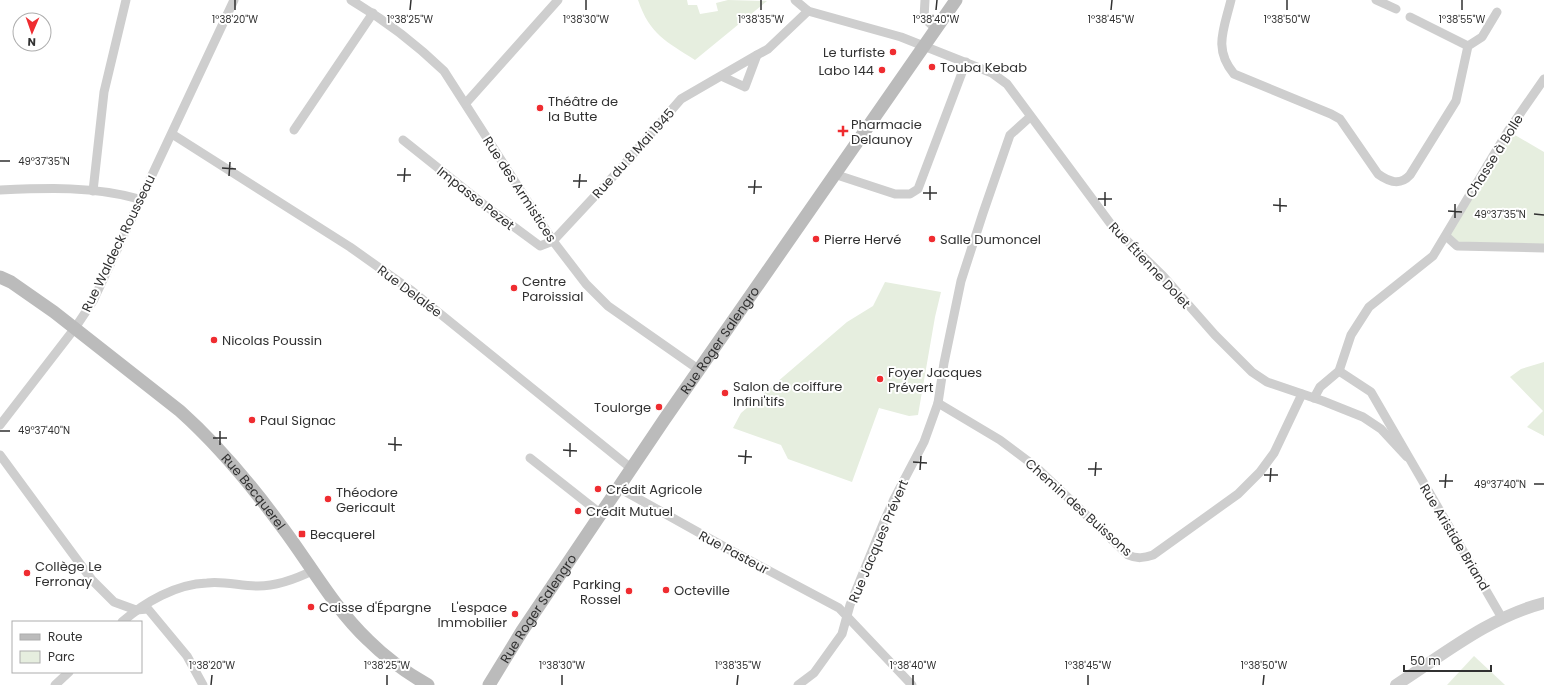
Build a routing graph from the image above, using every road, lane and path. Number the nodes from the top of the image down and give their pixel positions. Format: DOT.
graph roads {
  1 [pos="126,0"];
  2 [pos="234,0"];
  3 [pos="351,0"];
  4 [pos="558,0"];
  5 [pos="796,0"];
  6 [pos="925,0"];
  7 [pos="956,0"];
  8 [pos="1231,0"];
  9 [pos="1376,0"];
  10 [pos="1396,9"];
  11 [pos="808,11"];
  12 [pos="1497,12"];
  13 [pos="373,13"];
  14 [pos="1410,17"];
  15 [pos="936,29"];
  16 [pos="1468,46"];
  17 [pos="924,47"];
  18 [pos="757,55"];
  19 [pos="966,62"];
  20 [pos="721,76"];
  21 [pos="1544,78"];
  22 [pos="466,103"];
  23 [pos="1030,117"];
  24 [pos="294,130"];
  25 [pos="172,134"];
  26 [pos="403,140"];
  27 [pos="834,174"];
  28 [pos="0,190"];
  29 [pos="93,190"];
  30 [pos="139,199"];
  31 [pos="1446,236"];
  32 [pos="553,241"];
  33 [pos="1544,248"];
  34 [pos="0,277"];
  35 [pos="75,328"];
  36 [pos="698,369"];
  37 [pos="1339,371"];
  38 [pos="1302,394"];
  39 [pos="1314,398"];
  40 [pos="938,403"];
  41 [pos="0,425"];
  42 [pos="0,455"];
  43 [pos="1407,457"];
  44 [pos="530,458"];
  45 [pos="632,469"];
  46 [pos="619,488"];
  47 [pos="601,514"];
  48 [pos="314,570"];
  49 [pos="1544,603"];
  50 [pos="136,610"];
  51 [pos="847,616"];
  52 [pos="1502,618"];
  53 [pos="123,621"];
  54 [pos="68,673"];
  55 [pos="55,685"];
  56 [pos="203,685"];
  57 [pos="428,685"];
  58 [pos="489,685"];
  59 [pos="798,685"];
  60 [pos="912,685"];
  61 [pos="1396,685"];
  1 -- 29 [label="street"];
  2 -- 25 [label="street, Rue Waldeck Rousseau"];
  3 -- 13 [label="street, Rue des Armistices"];
  4 -- 22 [label="street"];
  5 -- 11 [label="street"];
  6 -- 15 [label="street"];
  7 -- 15 [label="main road, Rue Roger Salengro"];
  8 -- 16 [label="street"];
  9 -- 10 [label="street"];
  11 -- 17 [label="street, Rue Étienne Dolet"];
  11 -- 18 [label="street, Rue du 8 Mai 1945"];
  12 -- 16 [label="street"];
  13 -- 22 [label="street, Rue des Armistices"];
  13 -- 24 [label="street"];
  14 -- 16 [label="street"];
  15 -- 17 [label="main road, Rue Roger Salengro"];
  17 -- 19 [label="street, Rue Étienne Dolet"];
  17 -- 27 [label="main road, Rue Roger Salengro"];
  18 -- 20 [label="street, Rue du 8 Mai 1945"];
  18 -- 20 [label="street"];
  19 -- 23 [label="street, Rue Étienne Dolet"];
  19 -- 27 [label="street"];
  20 -- 32 [label="street, Rue du 8 Mai 1945"];
  21 -- 31 [label="street, Chasse à Bolle"];
  22 -- 32 [label="street, Rue des Armistices"];
  23 -- 38 [label="street, Rue Étienne Dolet"];
  23 -- 40 [label="street, Rue Jacques Prévert"];
  25 -- 30 [label="street, Rue Waldeck Rousseau"];
  25 -- 45 [label="street, Rue Delalée"];
  26 -- 32 [label="street, Impasse Pezet"];
  27 -- 36 [label="main road, Rue Roger Salengro"];
  28 -- 29 [label="street"];
  29 -- 30 [label="street"];
  30 -- 35 [label="street, Rue Waldeck Rousseau"];
  31 -- 33 [label="street"];
  31 -- 37 [label="street, Chasse à Bolle"];
  32 -- 36 [label="street, Rue des Armistices"];
  34 -- 35 [label="main road, Rue Becquerel"];
  35 -- 41 [label="street, Rue Waldeck Rousseau"];
  35 -- 48 [label="main road, Rue Becquerel"];
  36 -- 45 [label="main road, Rue Roger Salengro"];
  37 -- 39 [label="street, Chasse à Bolle"];
  37 -- 43 [label="street, Rue Aristide Briand"];
  38 -- 39 [label="street, Rue Aristide Briand"];
  38 -- 40 [label="street, Chemin des Buissons"];
  39 -- 43 [label="street, Rue Aristide Briand"];
  40 -- 51 [label="street, Rue Jacques Prévert"];
  42 -- 50 [label="street"];
  43 -- 52 [label="street, Rue Aristide Briand"];
  44 -- 47 [label="street"];
  45 -- 46 [label="main road, Rue Roger Salengro"];
  46 -- 47 [label="main road, Rue Roger Salengro"];
  46 -- 51 [label="street, Rue Pasteur"];
  47 -- 58 [label="main road, Rue Roger Salengro"];
  48 -- 50 [label="street"];
  48 -- 57 [label="main road, Rue Becquerel"];
  49 -- 52 [label="street"];
  50 -- 53 [label="street"];
  50 -- 56 [label="street"];
  51 -- 59 [label="street, Rue Jacques Prévert"];
  51 -- 60 [label="street, Rue Pasteur"];
  52 -- 61 [label="street"];
  54 -- 55 [label="street"];
}
